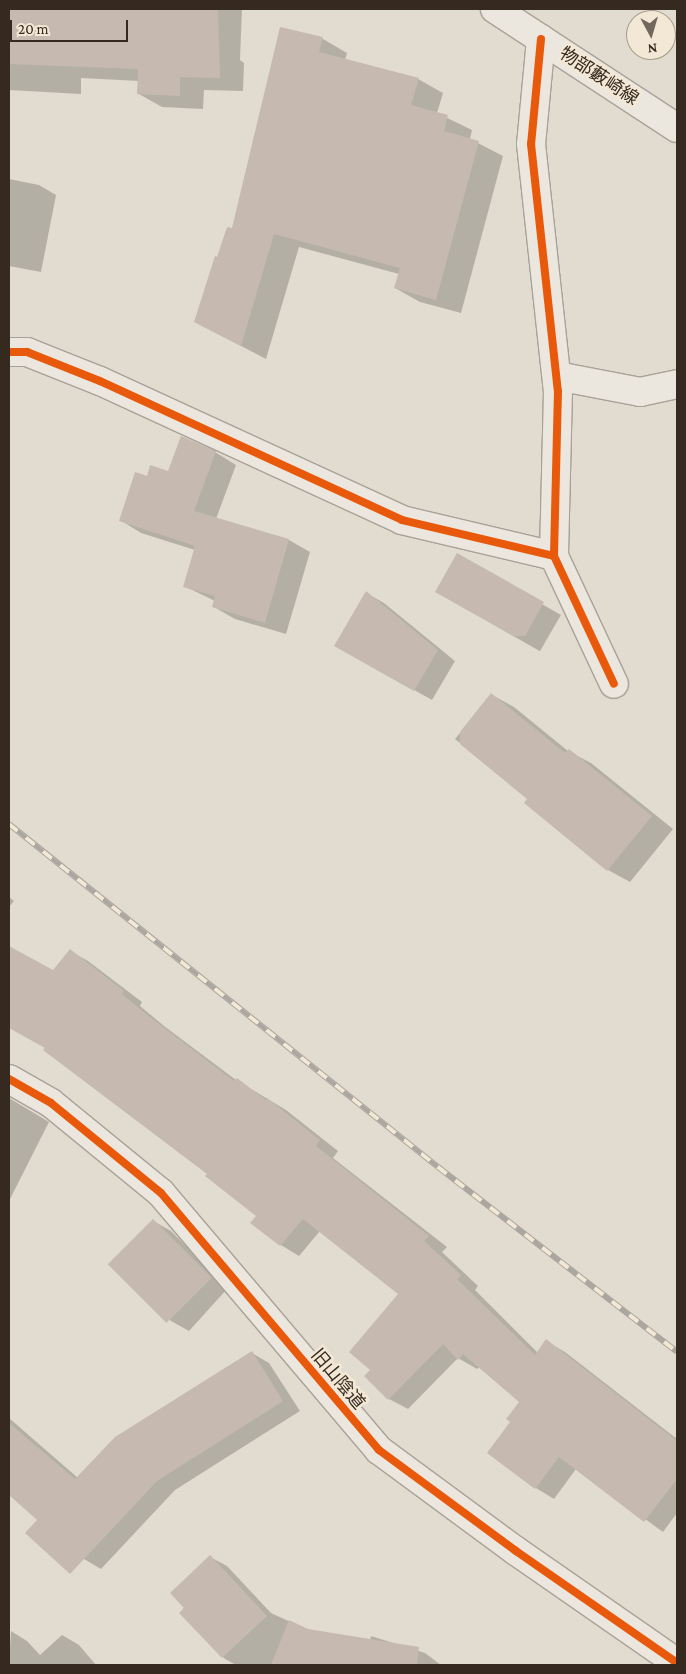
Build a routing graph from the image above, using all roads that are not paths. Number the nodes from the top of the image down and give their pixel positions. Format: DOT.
graph roads {
  1 [pos="495,9"];
  2 [pos="541,39"];
  3 [pos="677,128"];
  4 [pos="9,352"];
  5 [pos="557,376"];
  6 [pos="677,384"];
  7 [pos="554,556"];
  8 [pos="614,684"];
  9 [pos="9,1079"];
  10 [pos="677,1663"];
  1 -- 2 [label="street, 物部藪崎線"];
  2 -- 3 [label="street, 物部藪崎線"];
  2 -- 5 [label="street"];
  4 -- 7 [label="street"];
  5 -- 6 [label="street"];
  5 -- 7 [label="street"];
  7 -- 8 [label="street"];
  9 -- 10 [label="street, 旧山陰道"];
}
